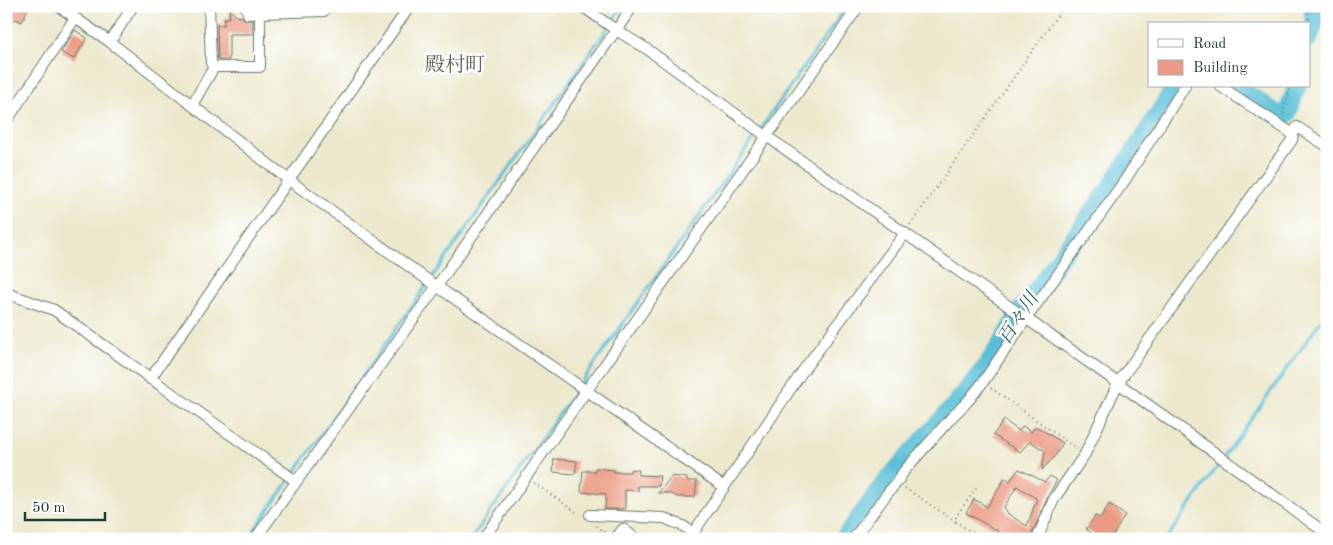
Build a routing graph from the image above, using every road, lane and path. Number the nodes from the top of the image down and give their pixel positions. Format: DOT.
graph roads {
  1 [pos="58,6"];
  2 [pos="133,6"];
  3 [pos="209,6"];
  4 [pos="246,6"];
  5 [pos="324,6"];
  6 [pos="410,6"];
  7 [pos="582,6"];
  8 [pos="633,6"];
  9 [pos="858,6"];
  10 [pos="1064,6"];
  11 [pos="1309,6"];
  12 [pos="260,13"];
  13 [pos="75,18"];
  14 [pos="1308,22"];
  15 [pos="611,27"];
  16 [pos="110,42"];
  17 [pos="214,67"];
  18 [pos="1184,88"];
  19 [pos="1223,88"];
  20 [pos="1290,88"];
  21 [pos="192,105"];
  22 [pos="1282,111"];
  23 [pos="6,122"];
  24 [pos="762,133"];
  25 [pos="1293,134"];
  26 [pos="1327,146"];
  27 [pos="289,180"];
  28 [pos="905,233"];
  29 [pos="432,282"];
  30 [pos="6,293"];
  31 [pos="1025,319"];
  32 [pos="150,379"];
  33 [pos="983,382"];
  34 [pos="1118,383"];
  35 [pos="582,387"];
  36 [pos="1085,454"];
  37 [pos="526,478"];
  38 [pos="292,479"];
  39 [pos="897,482"];
  40 [pos="978,486"];
  41 [pos="724,487"];
  42 [pos="627,516"];
  43 [pos="588,518"];
  44 [pos="956,523"];
  45 [pos="623,529"];
  46 [pos="1327,534"];
  47 [pos="611,536"];
  48 [pos="691,536"];
  49 [pos="255,539"];
  50 [pos="482,539"];
  51 [pos="636,539"];
  52 [pos="853,539"];
  53 [pos="982,539"];
  54 [pos="1037,539"];
  1 -- 13 [label="street"];
  2 -- 16 [label="street"];
  3 -- 17 [label="street"];
  4 -- 12 [label="street"];
  5 -- 12 [label="street"];
  6 -- 27 [label="street"];
  7 -- 15 [label="street"];
  8 -- 15 [label="street"];
  9 -- 24 [label="street"];
  10 -- 28 [label="path"];
  11 -- 14 [label="path"];
  12 -- 17 [label="street"];
  13 -- 16 [label="street"];
  13 -- 23 [label="street"];
  15 -- 24 [label="street"];
  15 -- 29 [label="street"];
  16 -- 21 [label="street"];
  17 -- 21 [label="street"];
  18 -- 31 [label="street"];
  19 -- 25 [label="street"];
  20 -- 22 [label="path"];
  21 -- 27 [label="street"];
  24 -- 28 [label="street"];
  24 -- 35 [label="street"];
  25 -- 26 [label="street"];
  25 -- 34 [label="street"];
  27 -- 29 [label="street"];
  27 -- 32 [label="street"];
  28 -- 31 [label="street"];
  28 -- 41 [label="street"];
  29 -- 35 [label="street"];
  29 -- 38 [label="street"];
  30 -- 32 [label="street"];
  31 -- 33 [label="street"];
  31 -- 34 [label="street"];
  32 -- 38 [label="street"];
  33 -- 36 [label="path"];
  33 -- 39 [label="street"];
  34 -- 36 [label="street"];
  34 -- 46 [label="street"];
  35 -- 37 [label="street"];
  35 -- 41 [label="street"];
  36 -- 54 [label="street"];
  37 -- 43 [label="path"];
  37 -- 50 [label="street"];
  38 -- 49 [label="street"];
  39 -- 44 [label="path"];
  39 -- 52 [label="street"];
  40 -- 44 [label="path"];
  41 -- 48 [label="street"];
  42 -- 43 [label="street"];
  42 -- 45 [label="street"];
  42 -- 48 [label="street"];
  43 -- 47 [label="path"];
  44 -- 53 [label="path"];
  45 -- 47 [label="street"];
  45 -- 51 [label="street"];
}
